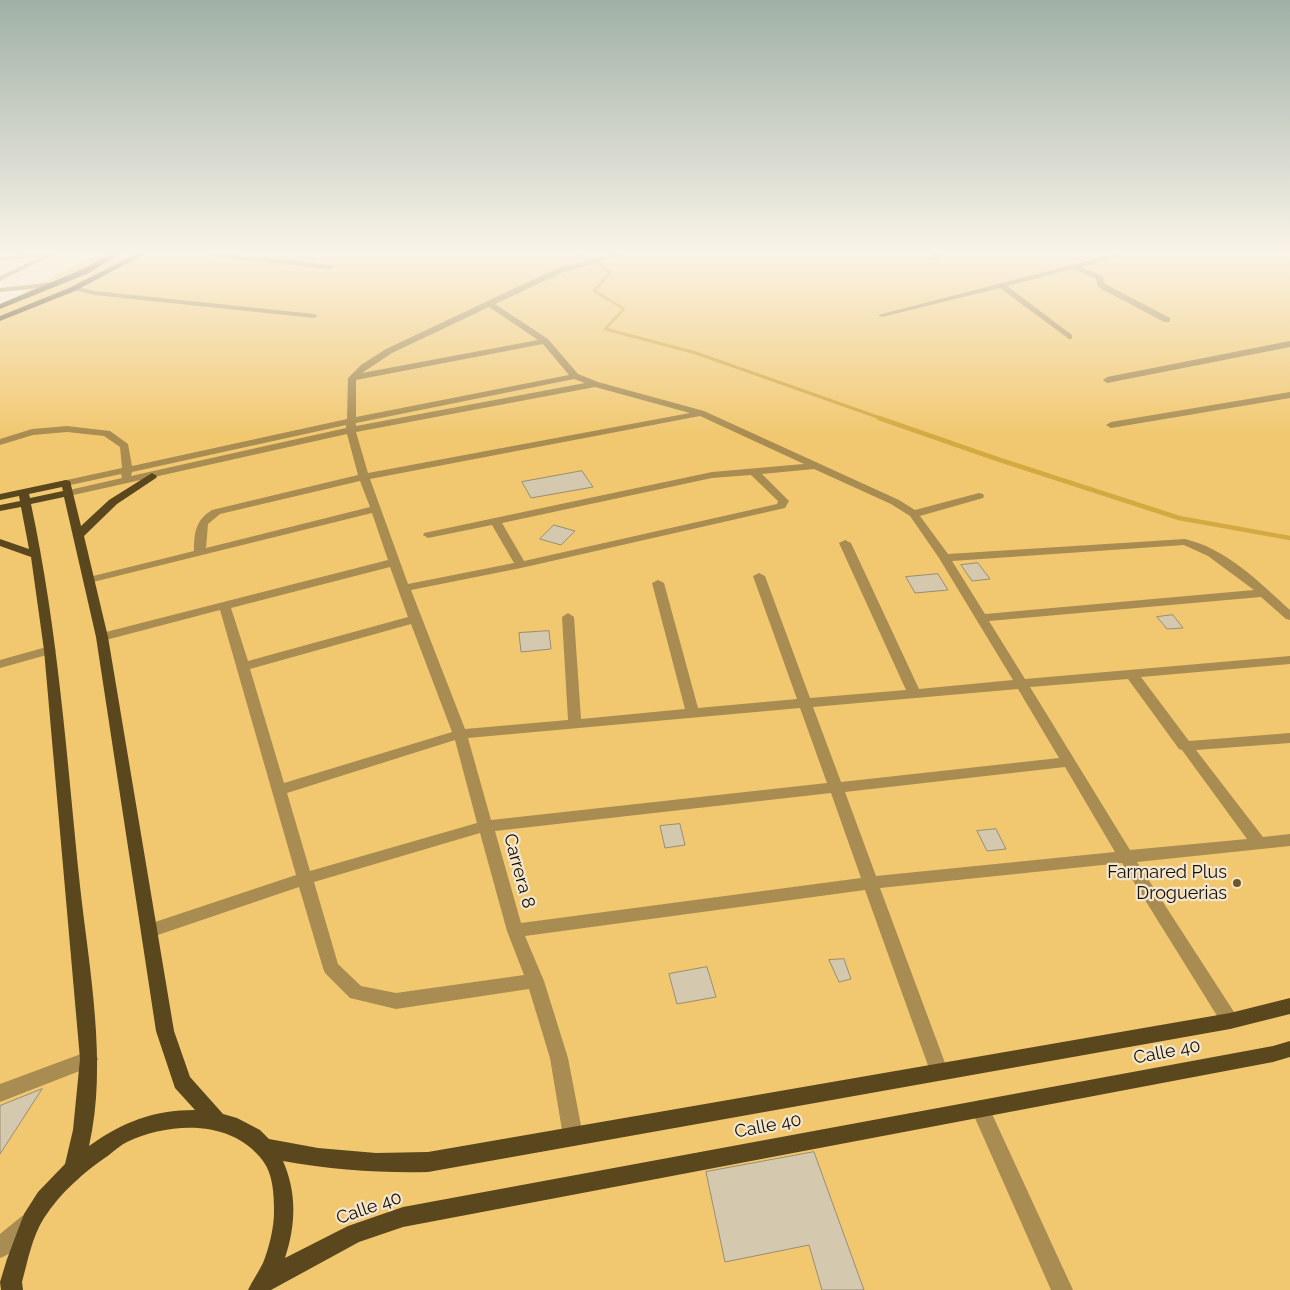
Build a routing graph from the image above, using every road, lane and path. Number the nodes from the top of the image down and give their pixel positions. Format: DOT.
graph roads {
  1 [pos="12,314"];
  2 [pos="297,314"];
  3 [pos="468,314"];
  4 [pos="505,314"];
  5 [pos="885,314"];
  6 [pos="1040,314"];
  7 [pos="1156,314"];
  8 [pos="882,315"];
  9 [pos="314,316"];
  10 [pos="0,319"];
  11 [pos="1167,320"];
  12 [pos="1069,337"];
  13 [pos="545,341"];
  14 [pos="1290,344"];
  15 [pos="575,376"];
  16 [pos="352,378"];
  17 [pos="1107,380"];
  18 [pos="595,384"];
  19 [pos="1290,395"];
  20 [pos="701,413"];
  21 [pos="350,425"];
  22 [pos="1111,425"];
  23 [pos="0,442"];
  24 [pos="816,466"];
  25 [pos="127,469"];
  26 [pos="753,471"];
  27 [pos="152,476"];
  28 [pos="364,477"];
  29 [pos="124,481"];
  30 [pos="68,488"];
  31 [pos="980,496"];
  32 [pos="0,497"];
  33 [pos="25,497"];
  34 [pos="0,508"];
  35 [pos="376,509"];
  36 [pos="914,514"];
  37 [pos="496,522"];
  38 [pos="79,535"];
  39 [pos="428,535"];
  40 [pos="0,542"];
  41 [pos="845,543"];
  42 [pos="200,552"];
  43 [pos="36,554"];
  44 [pos="945,558"];
  45 [pos="395,562"];
  46 [pos="521,566"];
  47 [pos="759,576"];
  48 [pos="89,580"];
  49 [pos="658,583"];
  50 [pos="405,588"];
  51 [pos="1264,593"];
  52 [pos="225,606"];
  53 [pos="1290,616"];
  54 [pos="568,617"];
  55 [pos="982,618"];
  56 [pos="415,620"];
  57 [pos="102,637"];
  58 [pos="50,650"];
  59 [pos="1290,660"];
  60 [pos="0,664"];
  61 [pos="242,667"];
  62 [pos="1131,673"];
  63 [pos="1021,683"];
  64 [pos="914,693"];
  65 [pos="805,703"];
  66 [pos="693,713"];
  67 [pos="575,724"];
  68 [pos="460,734"];
  69 [pos="1290,738"];
  70 [pos="1184,746"];
  71 [pos="1069,762"];
  72 [pos="836,788"];
  73 [pos="278,790"];
  74 [pos="486,826"];
  75 [pos="1290,840"];
  76 [pos="1259,843"];
  77 [pos="1127,858"];
  78 [pos="303,879"];
  79 [pos="870,883"];
  80 [pos="149,931"];
  81 [pos="515,931"];
  82 [pos="535,981"];
  83 [pos="1290,1006"];
  84 [pos="1230,1021"];
  85 [pos="1290,1049"];
  86 [pos="89,1058"];
  87 [pos="939,1071"];
  88 [pos="0,1093"];
  89 [pos="980,1109"];
  90 [pos="216,1119"];
  91 [pos="572,1136"];
  92 [pos="265,1148"];
  93 [pos="74,1167"];
  94 [pos="31,1221"];
  95 [pos="0,1248"];
  96 [pos="262,1285"];
  97 [pos="12,1290"];
  98 [pos="1062,1290"];
  1 -- 10 [label="main road"];
  2 -- 9 [label="street"];
  3 -- 16 [label="street"];
  4 -- 13 [label="street"];
  5 -- 8 [label="street"];
  6 -- 12 [label="street"];
  7 -- 11 [label="street"];
  13 -- 15 [label="street"];
  13 -- 16 [label="street"];
  14 -- 17 [label="street"];
  15 -- 18 [label="street"];
  15 -- 21 [label="street"];
  16 -- 21 [label="street, Carrera 8"];
  18 -- 20 [label="street"];
  18 -- 21 [label="street"];
  19 -- 22 [label="street"];
  20 -- 24 [label="street"];
  20 -- 28 [label="street"];
  21 -- 25 [label="street"];
  21 -- 27 [label="street"];
  21 -- 28 [label="street, Carrera 8"];
  23 -- 25 [label="street"];
  24 -- 26 [label="street"];
  24 -- 36 [label="street"];
  25 -- 29 [label="street"];
  25 -- 30 [label="street"];
  26 -- 37 [label="street"];
  26 -- 46 [label="street"];
  27 -- 29 [label="street"];
  27 -- 38 [label="main road"];
  28 -- 35 [label="street, Carrera 8"];
  28 -- 42 [label="street"];
  29 -- 30 [label="street"];
  30 -- 33 [label="main road"];
  30 -- 38 [label="main road"];
  31 -- 36 [label="street"];
  32 -- 33 [label="main road"];
  33 -- 34 [label="main road"];
  33 -- 43 [label="main road"];
  35 -- 42 [label="street"];
  35 -- 45 [label="street, Carrera 8"];
  36 -- 44 [label="street"];
  37 -- 39 [label="street"];
  37 -- 46 [label="street"];
  38 -- 48 [label="main road"];
  40 -- 43 [label="main road"];
  41 -- 64 [label="street"];
  42 -- 48 [label="street"];
  43 -- 58 [label="main road"];
  44 -- 51 [label="street"];
  44 -- 55 [label="street"];
  45 -- 50 [label="street, Carrera 8"];
  45 -- 52 [label="street"];
  46 -- 50 [label="street"];
  47 -- 65 [label="street"];
  48 -- 57 [label="main road"];
  49 -- 66 [label="street"];
  50 -- 56 [label="street, Carrera 8"];
  51 -- 53 [label="street"];
  51 -- 55 [label="street"];
  52 -- 57 [label="street"];
  52 -- 61 [label="street"];
  54 -- 67 [label="street"];
  55 -- 63 [label="street"];
  56 -- 61 [label="street"];
  56 -- 68 [label="street, Carrera 8"];
  57 -- 80 [label="main road"];
  58 -- 60 [label="street"];
  58 -- 86 [label="main road"];
  59 -- 62 [label="street"];
  61 -- 73 [label="street"];
  62 -- 63 [label="street"];
  62 -- 70 [label="street"];
  63 -- 64 [label="street"];
  63 -- 71 [label="street"];
  64 -- 65 [label="street"];
  65 -- 66 [label="street"];
  65 -- 72 [label="street"];
  66 -- 67 [label="street"];
  67 -- 68 [label="street"];
  68 -- 73 [label="street"];
  68 -- 74 [label="street, Carrera 8"];
  69 -- 70 [label="street"];
  70 -- 76 [label="street"];
  71 -- 72 [label="street"];
  71 -- 77 [label="street"];
  72 -- 74 [label="street"];
  72 -- 79 [label="street"];
  73 -- 78 [label="street"];
  74 -- 78 [label="street"];
  74 -- 81 [label="street, Carrera 8"];
  75 -- 76 [label="street"];
  76 -- 77 [label="street"];
  77 -- 79 [label="street"];
  77 -- 84 [label="street"];
  78 -- 80 [label="street"];
  78 -- 82 [label="street"];
  79 -- 81 [label="street"];
  79 -- 87 [label="street"];
  80 -- 90 [label="main road"];
  81 -- 82 [label="street, Carrera 8"];
  82 -- 91 [label="street, Carrera 8"];
  83 -- 84 [label="main road, Calle 40"];
  84 -- 87 [label="main road, Calle 40"];
  85 -- 89 [label="main road, Calle 40"];
  86 -- 88 [label="street"];
  86 -- 93 [label="main road"];
  87 -- 91 [label="main road, Calle 40"];
  89 -- 96 [label="main road, Calle 40"];
  89 -- 98 [label="street"];
  90 -- 92 [label="main road"];
  90 -- 93 [label="main road"];
  91 -- 92 [label="main road, Calle 40"];
  92 -- 96 [label="main road"];
  93 -- 94 [label="main road"];
  94 -- 95 [label="street"];
  94 -- 97 [label="main road"];
}
